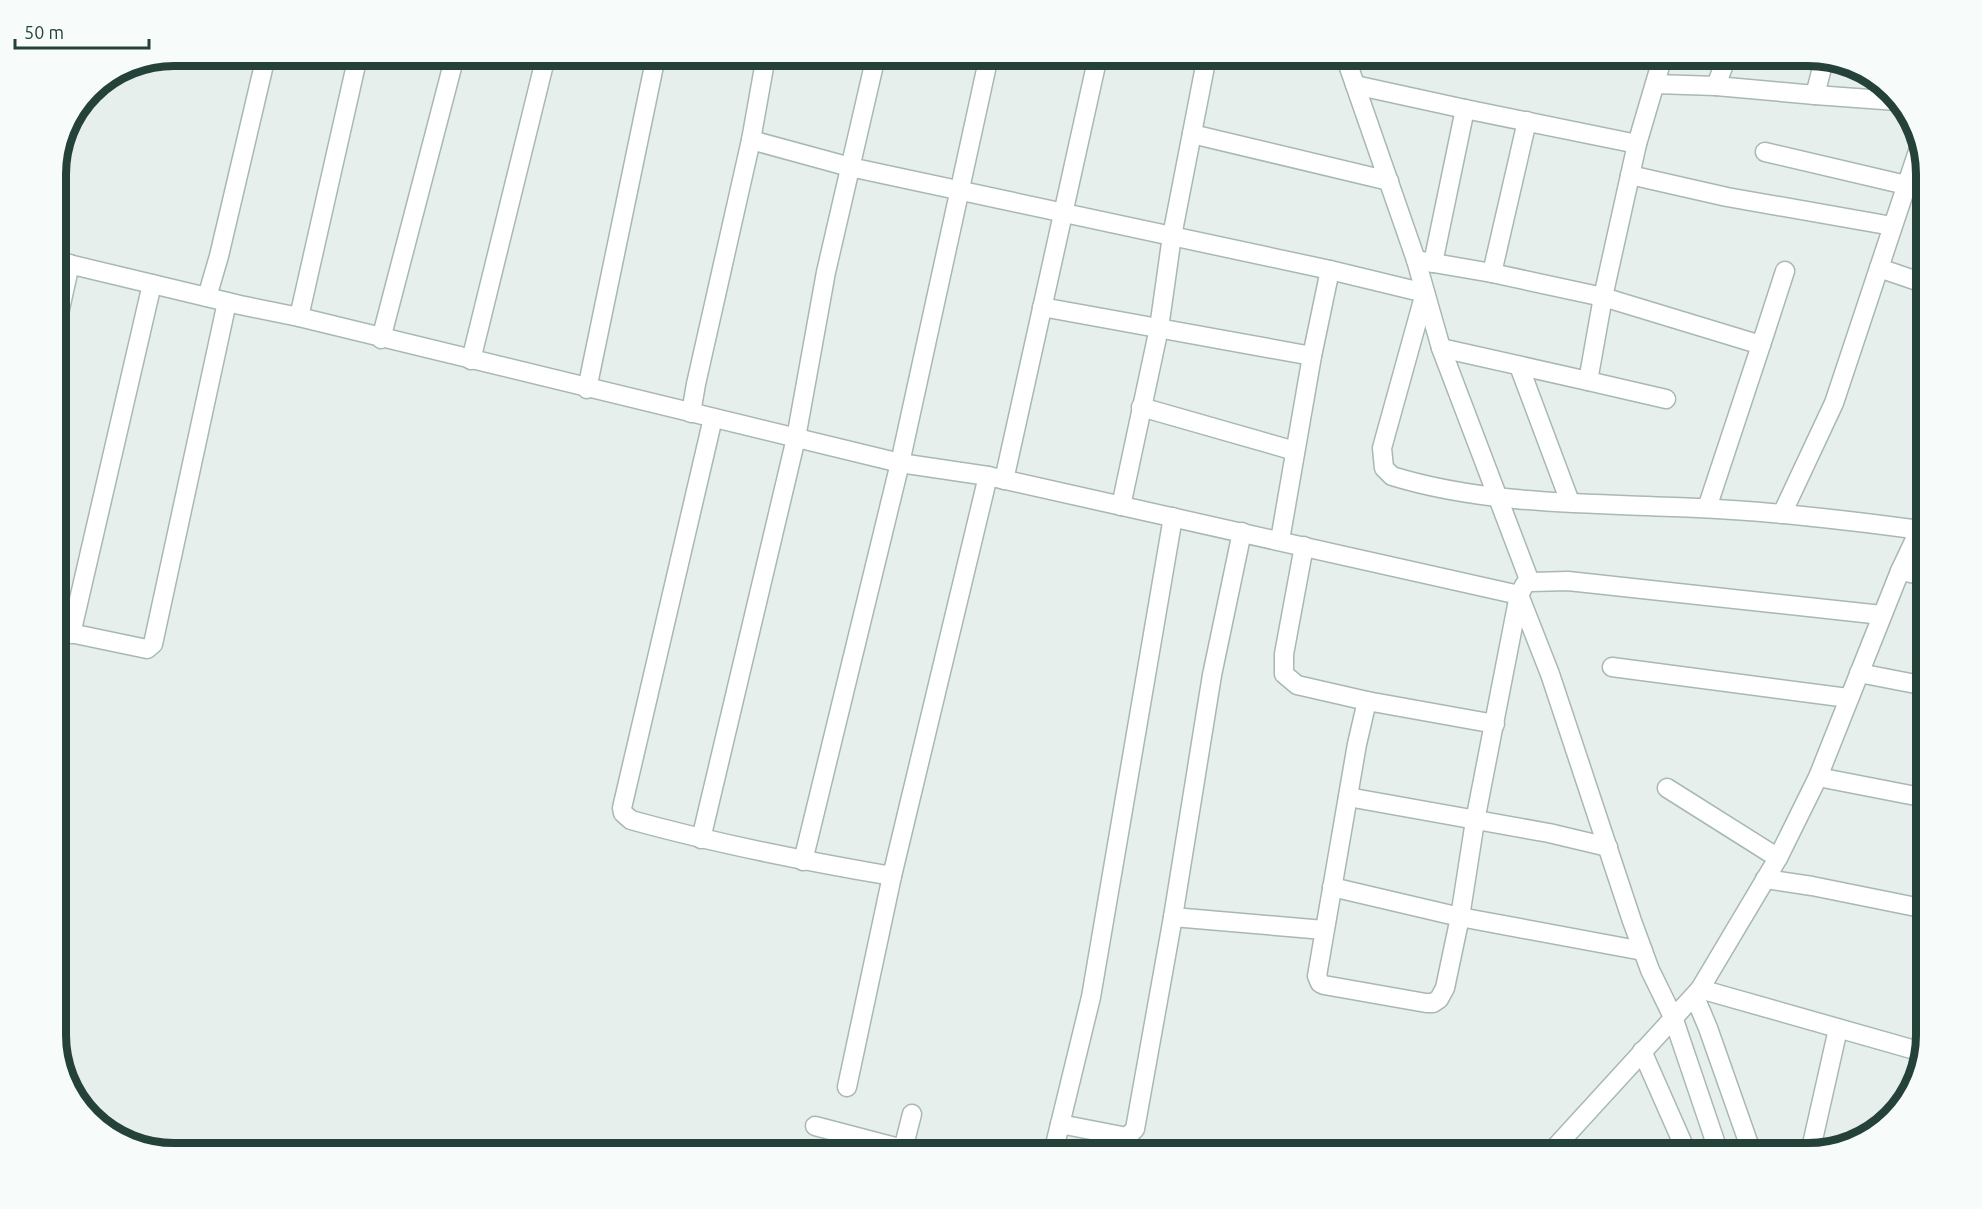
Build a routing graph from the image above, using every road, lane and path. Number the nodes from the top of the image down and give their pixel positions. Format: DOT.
graph roads {
  1 [pos="264,66"];
  2 [pos="355,66"];
  3 [pos="452,66"];
  4 [pos="544,66"];
  5 [pos="654,66"];
  6 [pos="764,66"];
  7 [pos="874,66"];
  8 [pos="987,66"];
  9 [pos="1096,66"];
  10 [pos="1205,66"];
  11 [pos="1348,66"];
  12 [pos="1660,66"];
  13 [pos="1723,66"];
  14 [pos="1822,67"];
  15 [pos="1655,84"];
  16 [pos="1355,85"];
  17 [pos="1716,86"];
  18 [pos="1815,95"];
  19 [pos="1886,100"];
  20 [pos="1464,109"];
  21 [pos="1527,121"];
  22 [pos="1192,135"];
  23 [pos="750,140"];
  24 [pos="1637,144"];
  25 [pos="1766,152"];
  26 [pos="1915,160"];
  27 [pos="850,167"];
  28 [pos="1630,174"];
  29 [pos="1389,181"];
  30 [pos="1906,185"];
  31 [pos="960,190"];
  32 [pos="1063,212"];
  33 [pos="1892,226"];
  34 [pos="1172,236"];
  35 [pos="1425,262"];
  36 [pos="66,263"];
  37 [pos="1879,268"];
  38 [pos="1330,270"];
  39 [pos="1785,271"];
  40 [pos="1492,273"];
  41 [pos="1916,281"];
  42 [pos="152,284"];
  43 [pos="1425,293"];
  44 [pos="207,297"];
  45 [pos="1603,297"];
  46 [pos="227,302"];
  47 [pos="1042,307"];
  48 [pos="299,317"];
  49 [pos="1159,328"];
  50 [pos="381,339"];
  51 [pos="1761,345"];
  52 [pos="1441,348"];
  53 [pos="1312,356"];
  54 [pos="471,360"];
  55 [pos="1519,366"];
  56 [pos="1588,381"];
  57 [pos="587,388"];
  58 [pos="1666,399"];
  59 [pos="1141,407"];
  60 [pos="692,413"];
  61 [pos="713,418"];
  62 [pos="795,438"];
  63 [pos="1295,451"];
  64 [pos="900,463"];
  65 [pos="996,478"];
  66 [pos="1500,499"];
  67 [pos="1570,502"];
  68 [pos="1121,506"];
  69 [pos="1707,508"];
  70 [pos="1782,514"];
  71 [pos="1173,517"];
  72 [pos="1916,524"];
  73 [pos="1242,532"];
  74 [pos="1280,540"];
  75 [pos="1916,540"];
  76 [pos="1304,546"];
  77 [pos="1900,571"];
  78 [pos="1916,574"];
  79 [pos="1524,588"];
  80 [pos="1882,615"];
  81 [pos="66,624"];
  82 [pos="66,632"];
  83 [pos="1612,667"];
  84 [pos="1859,673"];
  85 [pos="1916,684"];
  86 [pos="1848,698"];
  87 [pos="1367,701"];
  88 [pos="1495,724"];
  89 [pos="1818,777"];
  90 [pos="1667,788"];
  91 [pos="1916,796"];
  92 [pos="1348,797"];
  93 [pos="1475,821"];
  94 [pos="701,840"];
  95 [pos="1608,847"];
  96 [pos="1778,858"];
  97 [pos="803,861"];
  98 [pos="892,876"];
  99 [pos="1765,879"];
  100 [pos="1332,887"];
  101 [pos="1916,907"];
  102 [pos="1173,917"];
  103 [pos="1460,917"];
  104 [pos="1324,930"];
  105 [pos="1643,951"];
  106 [pos="1687,1004"];
  107 [pos="1838,1029"];
  108 [pos="1642,1051"];
  109 [pos="1915,1051"];
  110 [pos="847,1087"];
  111 [pos="912,1114"];
  112 [pos="1060,1124"];
  113 [pos="815,1126"];
  114 [pos="876,1143"];
  115 [pos="909,1143"];
  116 [pos="1056,1143"];
  117 [pos="1560,1143"];
  118 [pos="1682,1143"];
  119 [pos="1717,1143"];
  120 [pos="1748,1143"];
  121 [pos="1812,1143"];
  1 -- 44 [label="street"];
  2 -- 48 [label="street"];
  3 -- 50 [label="street"];
  4 -- 54 [label="street"];
  5 -- 57 [label="street"];
  6 -- 23 [label="street"];
  7 -- 27 [label="street"];
  8 -- 31 [label="street"];
  9 -- 32 [label="street"];
  10 -- 22 [label="street"];
  11 -- 16 [label="street"];
  12 -- 15 [label="street"];
  13 -- 17 [label="street"];
  14 -- 18 [label="street"];
  15 -- 17 [label="street"];
  15 -- 24 [label="street"];
  16 -- 20 [label="street"];
  16 -- 29 [label="street"];
  17 -- 18 [label="street"];
  18 -- 19 [label="street"];
  20 -- 21 [label="street"];
  20 -- 35 [label="street"];
  21 -- 24 [label="street"];
  21 -- 40 [label="street"];
  22 -- 29 [label="street"];
  22 -- 34 [label="street"];
  23 -- 27 [label="street"];
  23 -- 60 [label="street"];
  24 -- 28 [label="street"];
  25 -- 30 [label="street"];
  26 -- 30 [label="street"];
  27 -- 31 [label="street"];
  27 -- 62 [label="street"];
  28 -- 33 [label="street"];
  28 -- 45 [label="street"];
  29 -- 35 [label="street"];
  30 -- 33 [label="street"];
  31 -- 32 [label="street"];
  31 -- 64 [label="street"];
  32 -- 34 [label="street"];
  32 -- 47 [label="street"];
  33 -- 37 [label="street"];
  34 -- 38 [label="street"];
  34 -- 49 [label="street"];
  35 -- 40 [label="street"];
  35 -- 43 [label="street"];
  36 -- 42 [label="street"];
  37 -- 41 [label="street"];
  37 -- 70 [label="street"];
  38 -- 43 [label="street"];
  38 -- 53 [label="street"];
  39 -- 51 [label="street"];
  40 -- 45 [label="street"];
  42 -- 44 [label="street"];
  42 -- 81 [label="street"];
  43 -- 52 [label="street"];
  43 -- 66 [label="street"];
  44 -- 46 [label="street"];
  45 -- 51 [label="street"];
  45 -- 56 [label="street"];
  46 -- 48 [label="street"];
  46 -- 82 [label="street"];
  47 -- 49 [label="street"];
  47 -- 65 [label="street"];
  48 -- 50 [label="street"];
  49 -- 53 [label="street"];
  49 -- 59 [label="street"];
  50 -- 54 [label="street"];
  51 -- 69 [label="street"];
  52 -- 55 [label="street"];
  52 -- 66 [label="street"];
  53 -- 63 [label="street"];
  54 -- 57 [label="street"];
  55 -- 56 [label="street"];
  55 -- 67 [label="street"];
  56 -- 58 [label="street"];
  57 -- 60 [label="street"];
  59 -- 63 [label="street"];
  59 -- 68 [label="street"];
  60 -- 61 [label="street"];
  61 -- 62 [label="street"];
  61 -- 94 [label="street"];
  62 -- 64 [label="street"];
  62 -- 94 [label="street"];
  63 -- 74 [label="street"];
  64 -- 65 [label="street"];
  64 -- 97 [label="street"];
  65 -- 68 [label="street"];
  65 -- 98 [label="street"];
  66 -- 67 [label="street"];
  66 -- 79 [label="street"];
  67 -- 69 [label="street"];
  68 -- 71 [label="street"];
  69 -- 70 [label="street"];
  70 -- 72 [label="street"];
  71 -- 73 [label="street"];
  71 -- 112 [label="street"];
  73 -- 74 [label="street"];
  73 -- 102 [label="street"];
  74 -- 76 [label="street"];
  75 -- 77 [label="street"];
  76 -- 79 [label="street"];
  76 -- 87 [label="street"];
  77 -- 78 [label="street"];
  77 -- 80 [label="street"];
  79 -- 80 [label="street"];
  79 -- 88 [label="street"];
  79 -- 95 [label="street"];
  80 -- 84 [label="street"];
  83 -- 86 [label="street"];
  84 -- 85 [label="street"];
  84 -- 86 [label="street"];
  86 -- 89 [label="street"];
  87 -- 88 [label="street"];
  87 -- 92 [label="street"];
  88 -- 93 [label="street"];
  89 -- 91 [label="street"];
  89 -- 96 [label="street"];
  90 -- 96 [label="street"];
  92 -- 93 [label="street"];
  92 -- 100 [label="street"];
  93 -- 95 [label="street"];
  93 -- 103 [label="street"];
  94 -- 97 [label="street"];
  95 -- 105 [label="street"];
  96 -- 99 [label="street"];
  97 -- 98 [label="street"];
  98 -- 110 [label="street"];
  99 -- 101 [label="street"];
  99 -- 106 [label="street"];
  100 -- 103 [label="street"];
  100 -- 104 [label="street"];
  102 -- 104 [label="street"];
  102 -- 112 [label="street"];
  103 -- 104 [label="street"];
  103 -- 105 [label="street"];
  105 -- 106 [label="street"];
  106 -- 107 [label="street"];
  106 -- 108 [label="street"];
  106 -- 119 [label="street"];
  106 -- 120 [label="street"];
  107 -- 109 [label="street"];
  107 -- 121 [label="street"];
  108 -- 117 [label="street"];
  108 -- 118 [label="street"];
  111 -- 115 [label="street"];
  112 -- 116 [label="street"];
  113 -- 114 [label="street"];
}
